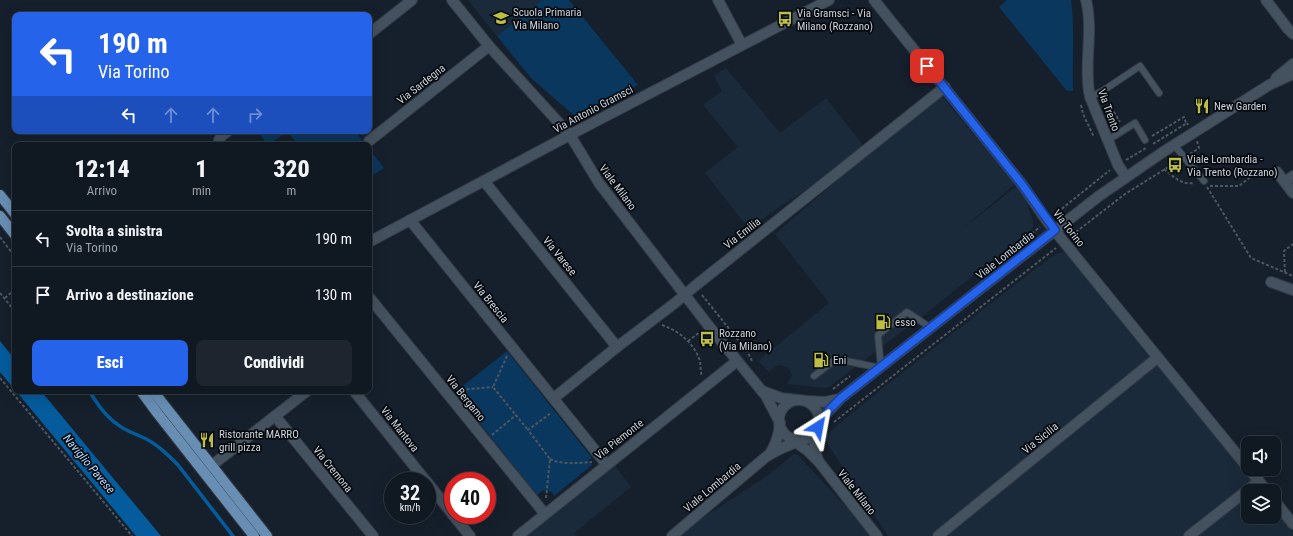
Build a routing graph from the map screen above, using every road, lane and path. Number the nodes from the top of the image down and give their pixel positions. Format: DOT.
graph roads {
  1 [pos="412,0"];
  2 [pos="452,0"];
  3 [pos="718,0"];
  4 [pos="830,0"];
  5 [pos="874,0"];
  6 [pos="1086,0"];
  7 [pos="1266,0"];
  8 [pos="1275,12"];
  9 [pos="1293,22"];
  10 [pos="372,32"];
  11 [pos="1293,34"];
  12 [pos="742,45"];
  13 [pos="489,46"];
  14 [pos="1293,64"];
  15 [pos="1293,74"];
  16 [pos="1269,85"];
  17 [pos="945,87"];
  18 [pos="1159,93"];
  19 [pos="1090,97"];
  20 [pos="1106,99"];
  21 [pos="1186,123"];
  22 [pos="1189,127"];
  23 [pos="1125,130"];
  24 [pos="570,135"];
  25 [pos="1108,140"];
  26 [pos="1145,140"];
  27 [pos="1197,140"];
  28 [pos="369,141"];
  29 [pos="1174,145"];
  30 [pos="1184,157"];
  31 [pos="1118,165"];
  32 [pos="1164,169"];
  33 [pos="1277,172"];
  34 [pos="1126,177"];
  35 [pos="1289,179"];
  36 [pos="484,181"];
  37 [pos="1204,181"];
  38 [pos="1293,193"];
  39 [pos="0,195"];
  40 [pos="12,210"];
  41 [pos="0,216"];
  42 [pos="410,220"];
  43 [pos="1047,221"];
  44 [pos="1055,230"];
  45 [pos="12,231"];
  46 [pos="0,237"];
  47 [pos="372,240"];
  48 [pos="1064,241"];
  49 [pos="1293,244"];
  50 [pos="12,253"];
  51 [pos="988,268"];
  52 [pos="1285,272"];
  53 [pos="1293,276"];
  54 [pos="1271,282"];
  55 [pos="1293,290"];
  56 [pos="12,291"];
  57 [pos="0,293"];
  58 [pos="684,294"];
  59 [pos="702,295"];
  60 [pos="4,298"];
  61 [pos="372,301"];
  62 [pos="12,308"];
  63 [pos="652,321"];
  64 [pos="708,325"];
  65 [pos="931,328"];
  66 [pos="688,341"];
  67 [pos="617,347"];
  68 [pos="513,348"];
  69 [pos="1157,358"];
  70 [pos="737,361"];
  71 [pos="753,364"];
  72 [pos="866,365"];
  73 [pos="881,368"];
  74 [pos="814,376"];
  75 [pos="0,378"];
  76 [pos="453,384"];
  77 [pos="708,384"];
  78 [pos="493,387"];
  79 [pos="762,391"];
  80 [pos="829,391"];
  81 [pos="12,392"];
  82 [pos="13,394"];
  83 [pos="143,394"];
  84 [pos="156,394"];
  85 [pos="303,394"];
  86 [pos="356,394"];
  87 [pos="841,398"];
  88 [pos="801,401"];
  89 [pos="557,402"];
  90 [pos="516,415"];
  91 [pos="275,416"];
  92 [pos="833,422"];
  93 [pos="780,423"];
  94 [pos="818,428"];
  95 [pos="528,430"];
  96 [pos="796,440"];
  97 [pos="485,441"];
  98 [pos="767,456"];
  99 [pos="550,459"];
  100 [pos="1241,460"];
  101 [pos="603,461"];
  102 [pos="819,462"];
  103 [pos="211,466"];
  104 [pos="418,472"];
  105 [pos="1255,476"];
  106 [pos="1259,481"];
  107 [pos="1261,484"];
  108 [pos="436,494"];
  109 [pos="444,504"];
  110 [pos="537,505"];
  111 [pos="1281,509"];
  112 [pos="545,514"];
  113 [pos="460,524"];
  114 [pos="1293,524"];
  115 [pos="132,536"];
  116 [pos="254,536"];
  117 [pos="267,536"];
  118 [pos="373,536"];
  119 [pos="470,536"];
  120 [pos="518,536"];
  121 [pos="672,536"];
  122 [pos="877,536"];
  123 [pos="938,536"];
  124 [pos="1189,536"];
  1 -- 10 [label="street"];
  2 -- 13 [label="street, Viale Milano"];
  3 -- 12 [label="street"];
  4 -- 12 [label="street, Via Antonio Gramsci"];
  5 -- 17 [label="street, Via Torino"];
  6 -- 19 [label="street, Via Trento"];
  7 -- 8 [label="street"];
  8 -- 9 [label="street"];
  8 -- 11 [label="street"];
  12 -- 24 [label="street, Via Antonio Gramsci"];
  13 -- 24 [label="street, Viale Milano"];
  13 -- 28 [label="street, Via Sardegna"];
  14 -- 16 [label="street, Viale Lombardia"];
  15 -- 16 [label="street, Viale Lombardia"];
  16 -- 29 [label="street, Viale Lombardia"];
  17 -- 43 [label="street, Via Torino"];
  17 -- 58 [label="street, Via Emilia"];
  18 -- 19 [label="lane"];
  19 -- 25 [label="street, Via Trento"];
  20 -- 23 [label="path"];
  21 -- 22 [label="path"];
  21 -- 26 [label="path"];
  21 -- 31 [label="path"];
  23 -- 25 [label="lane"];
  23 -- 26 [label="lane"];
  24 -- 36 [label="street, Via Antonio Gramsci"];
  24 -- 58 [label="street, Viale Milano"];
  25 -- 31 [label="street, Via Trento"];
  27 -- 30 [label="path"];
  29 -- 30 [label="lane"];
  29 -- 34 [label="street, Viale Lombardia"];
  30 -- 32 [label="path"];
  30 -- 37 [label="lane"];
  31 -- 34 [label="street, Via Trento"];
  31 -- 43 [label="path"];
  32 -- 37 [label="path"];
  32 -- 48 [label="path"];
  33 -- 35 [label="street"];
  33 -- 52 [label="path"];
  34 -- 44 [label="street, Viale Lombardia"];
  35 -- 38 [label="street"];
  36 -- 42 [label="street, Via Antonio Gramsci"];
  36 -- 67 [label="street, Via Varese"];
  39 -- 40 [label="main road"];
  41 -- 45 [label="main road"];
  42 -- 47 [label="street, Via Antonio Gramsci"];
  42 -- 68 [label="street, Via Brescia"];
  43 -- 44 [label="street, Via Torino"];
  43 -- 51 [label="path"];
  44 -- 48 [label="street, Via Torino"];
  44 -- 65 [label="street, Viale Lombardia"];
  46 -- 50 [label="path"];
  48 -- 69 [label="street, Via Torino"];
  48 -- 92 [label="path"];
  49 -- 52 [label="path"];
  52 -- 53 [label="path"];
  54 -- 55 [label="street"];
  56 -- 60 [label="path"];
  57 -- 60 [label="path"];
  58 -- 63 [label="street, Via Emilia"];
  58 -- 64 [label="street, Viale Milano"];
  59 -- 71 [label="path"];
  60 -- 62 [label="path"];
  61 -- 97 [label="street, Via Bergamo"];
  63 -- 66 [label="path"];
  63 -- 67 [label="street, Via Emilia"];
  64 -- 66 [label="path"];
  64 -- 70 [label="street, Viale Milano"];
  65 -- 73 [label="street, Viale Lombardia"];
  65 -- 73 [label="lane"];
  66 -- 77 [label="path"];
  67 -- 89 [label="street, Via Emilia"];
  68 -- 78 [label="path"];
  68 -- 89 [label="street, Via Brescia"];
  69 -- 100 [label="street, Via Torino"];
  69 -- 123 [label="street, Via Sicilia"];
  70 -- 77 [label="street, Via Piemonte"];
  70 -- 79 [label="street, Viale Milano"];
  72 -- 73 [label="lane"];
  72 -- 74 [label="lane"];
  72 -- 80 [label="path"];
  73 -- 87 [label="street, Viale Lombardia"];
  75 -- 81 [label="path"];
  76 -- 78 [label="path"];
  77 -- 101 [label="street, Via Piemonte"];
  78 -- 90 [label="path"];
  79 -- 88 [label="street"];
  79 -- 93 [label="street, Viale Milano"];
  82 -- 115 [label="path"];
  83 -- 116 [label="main road"];
  84 -- 103 [label="main road"];
  85 -- 91 [label="street"];
  86 -- 104 [label="street, Via Mantova"];
  87 -- 88 [label="street, Viale Lombardia"];
  87 -- 94 [label="street, Viale Lombardia"];
  88 -- 93 [label="street"];
  88 -- 94 [label="street"];
  89 -- 95 [label="path"];
  89 -- 101 [label="street, Via Brescia"];
  90 -- 95 [label="path"];
  90 -- 97 [label="path"];
  91 -- 103 [label="street"];
  91 -- 118 [label="street, Via Cremona"];
  93 -- 96 [label="street"];
  93 -- 98 [label="street, Viale Lombardia"];
  94 -- 96 [label="street"];
  94 -- 102 [label="street"];
  95 -- 99 [label="path"];
  96 -- 98 [label="street, Viale Lombardia"];
  96 -- 102 [label="street"];
  97 -- 110 [label="street, Via Bergamo"];
  98 -- 121 [label="street, Viale Lombardia"];
  99 -- 101 [label="path"];
  99 -- 110 [label="path"];
  101 -- 112 [label="street, Via Piemonte"];
  102 -- 122 [label="street, Viale Milano"];
  103 -- 117 [label="main road"];
  105 -- 106 [label="street, Via Torino"];
  106 -- 107 [label="street, Via Torino"];
  106 -- 124 [label="street"];
  108 -- 109 [label="street, Via Mantova"];
  110 -- 112 [label="street, Via Bergamo"];
  111 -- 114 [label="street"];
  112 -- 120 [label="street, Via Piemonte"];
  113 -- 119 [label="street, Via Mantova"];
}
